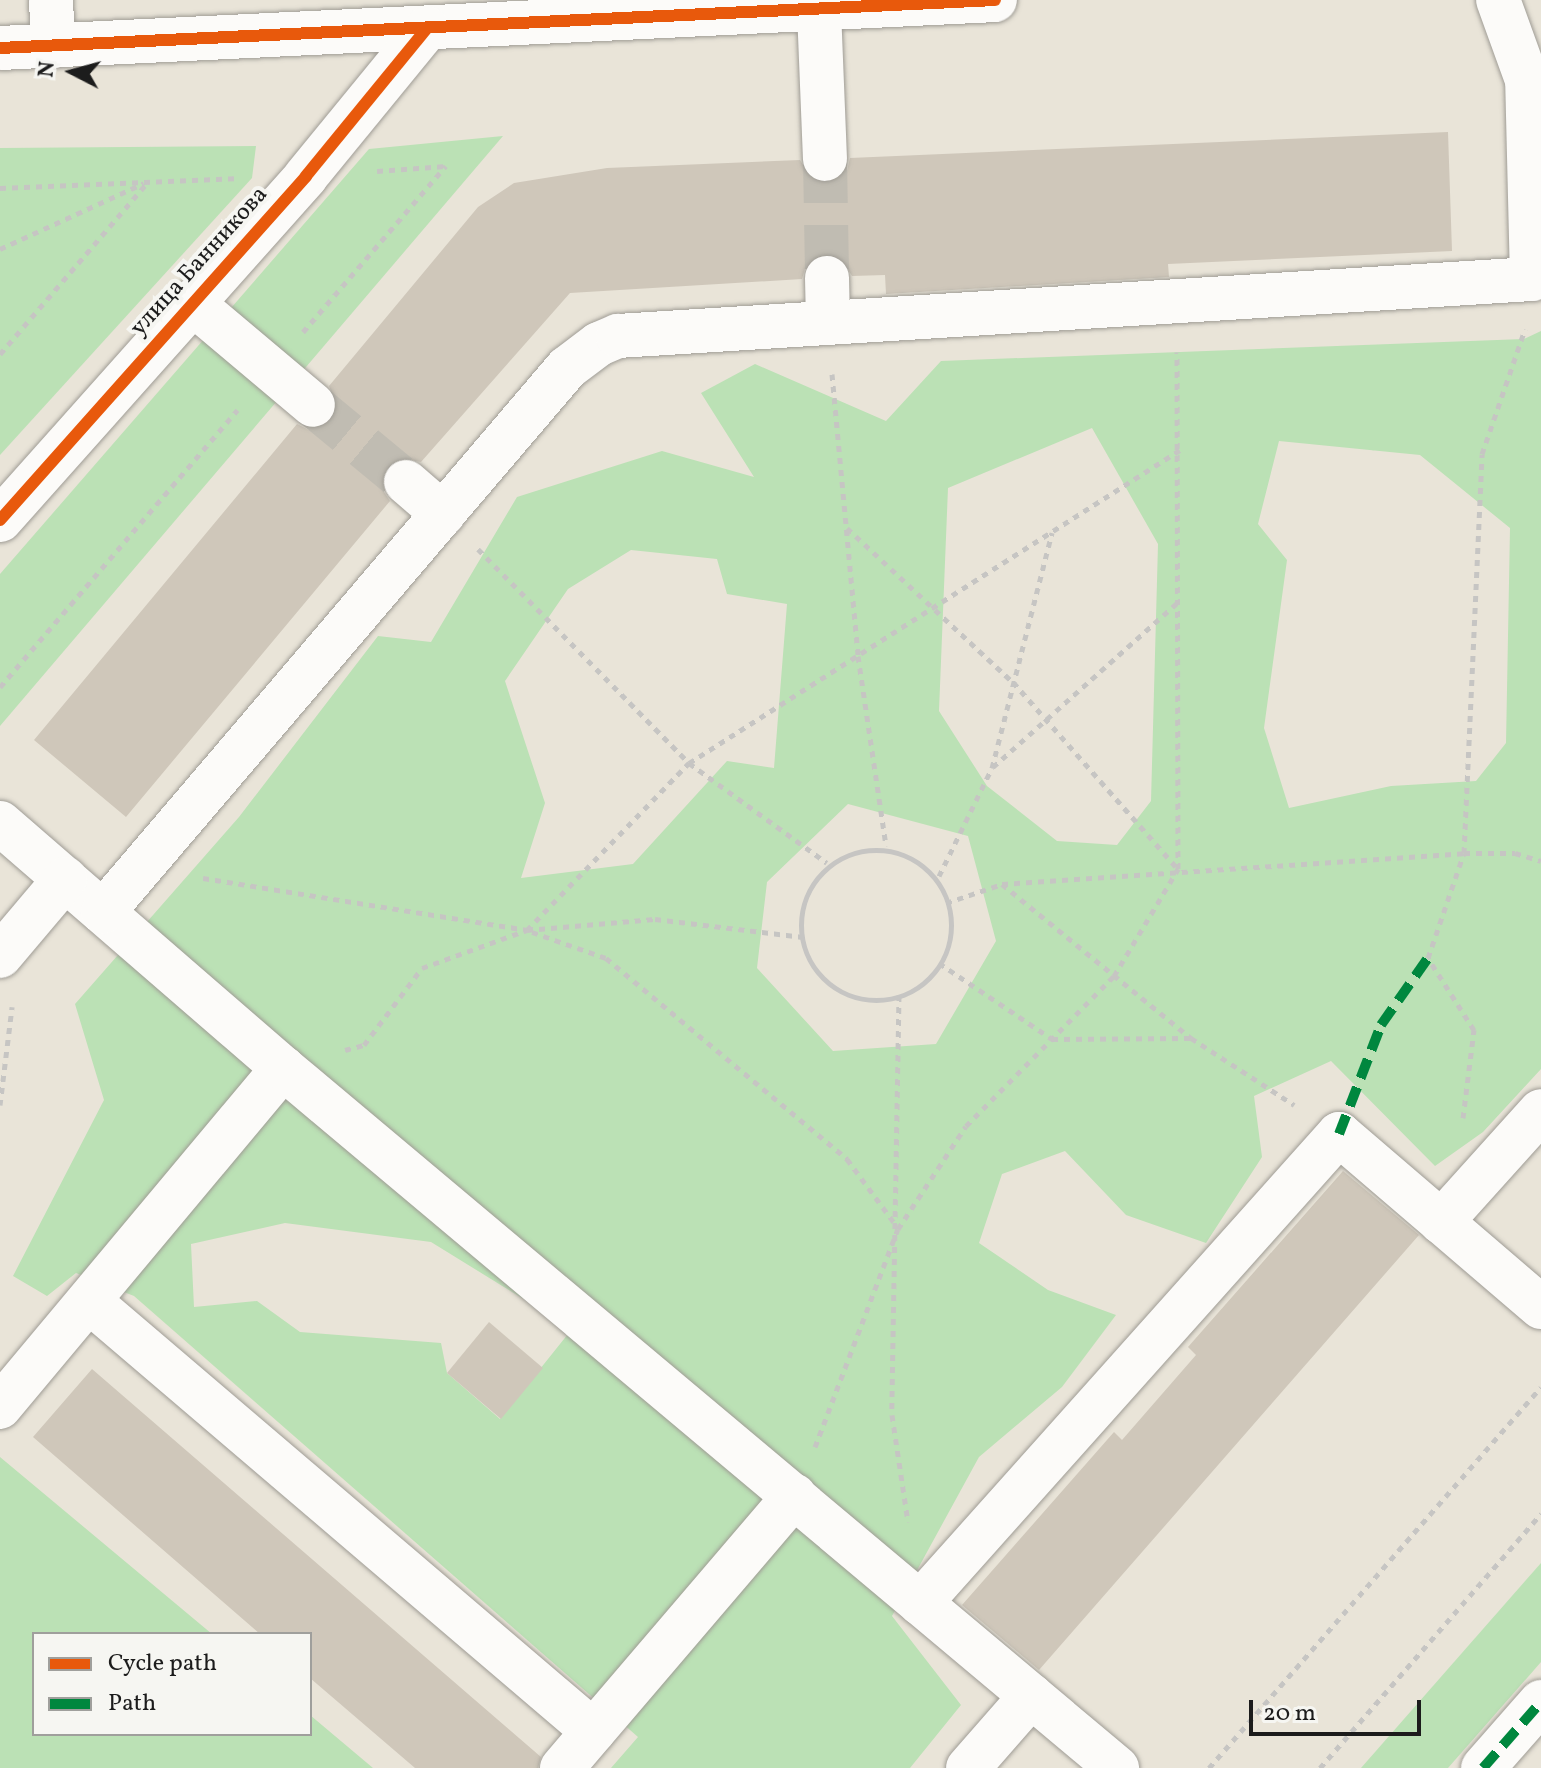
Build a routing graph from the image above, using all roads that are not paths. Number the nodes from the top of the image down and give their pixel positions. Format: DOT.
graph roads {
  1 [pos="51,0"];
  2 [pos="995,0"];
  3 [pos="1498,0"];
  4 [pos="925,3"];
  5 [pos="819,10"];
  6 [pos="427,28"];
  7 [pos="53,46"];
  8 [pos="0,48"];
  9 [pos="825,159"];
  10 [pos="827,278"];
  11 [pos="1536,279"];
  12 [pos="192,303"];
  13 [pos="828,323"];
  14 [pos="313,405"];
  15 [pos="406,482"];
  16 [pos="443,514"];
  17 [pos="0,520"];
  18 [pos="0,823"];
  19 [pos="65,879"];
  20 [pos="103,912"];
  21 [pos="0,956"];
  22 [pos="283,1068"];
  23 [pos="1541,1111"];
  24 [pos="1453,1209"];
  25 [pos="89,1301"];
  26 [pos="1541,1307"];
  27 [pos="0,1407"];
  28 [pos="794,1496"];
  29 [pos="920,1603"];
  30 [pos="1031,1696"];
  31 [pos="1541,1702"];
  32 [pos="593,1731"];
  33 [pos="562,1768"];
  34 [pos="968,1768"];
  35 [pos="1117,1768"];
  36 [pos="1483,1768"];
  1 -- 7 [label="street"];
  2 -- 4 [label="street"];
  3 -- 11 [label="street"];
  4 -- 5 [label="street"];
  5 -- 6 [label="street"];
  5 -- 9 [label="street"];
  6 -- 7 [label="street"];
  6 -- 12 [label="street, улица Банникова"];
  7 -- 8 [label="street"];
  10 -- 13 [label="street"];
  11 -- 13 [label="street"];
  12 -- 14 [label="street"];
  12 -- 17 [label="street, улица Банникова"];
  13 -- 16 [label="street"];
  15 -- 16 [label="street"];
  16 -- 20 [label="street"];
  18 -- 19 [label="street"];
  19 -- 20 [label="street"];
  19 -- 21 [label="street"];
  20 -- 22 [label="street"];
  22 -- 25 [label="street"];
  22 -- 28 [label="street"];
  23 -- 24 [label="street"];
  24 -- 26 [label="street"];
  24 -- 29 [label="street"];
  25 -- 27 [label="street"];
  25 -- 32 [label="street"];
  28 -- 29 [label="street"];
  28 -- 32 [label="street"];
  29 -- 30 [label="street"];
  30 -- 34 [label="street"];
  30 -- 35 [label="street"];
  31 -- 36 [label="street"];
  32 -- 33 [label="street"];
}
